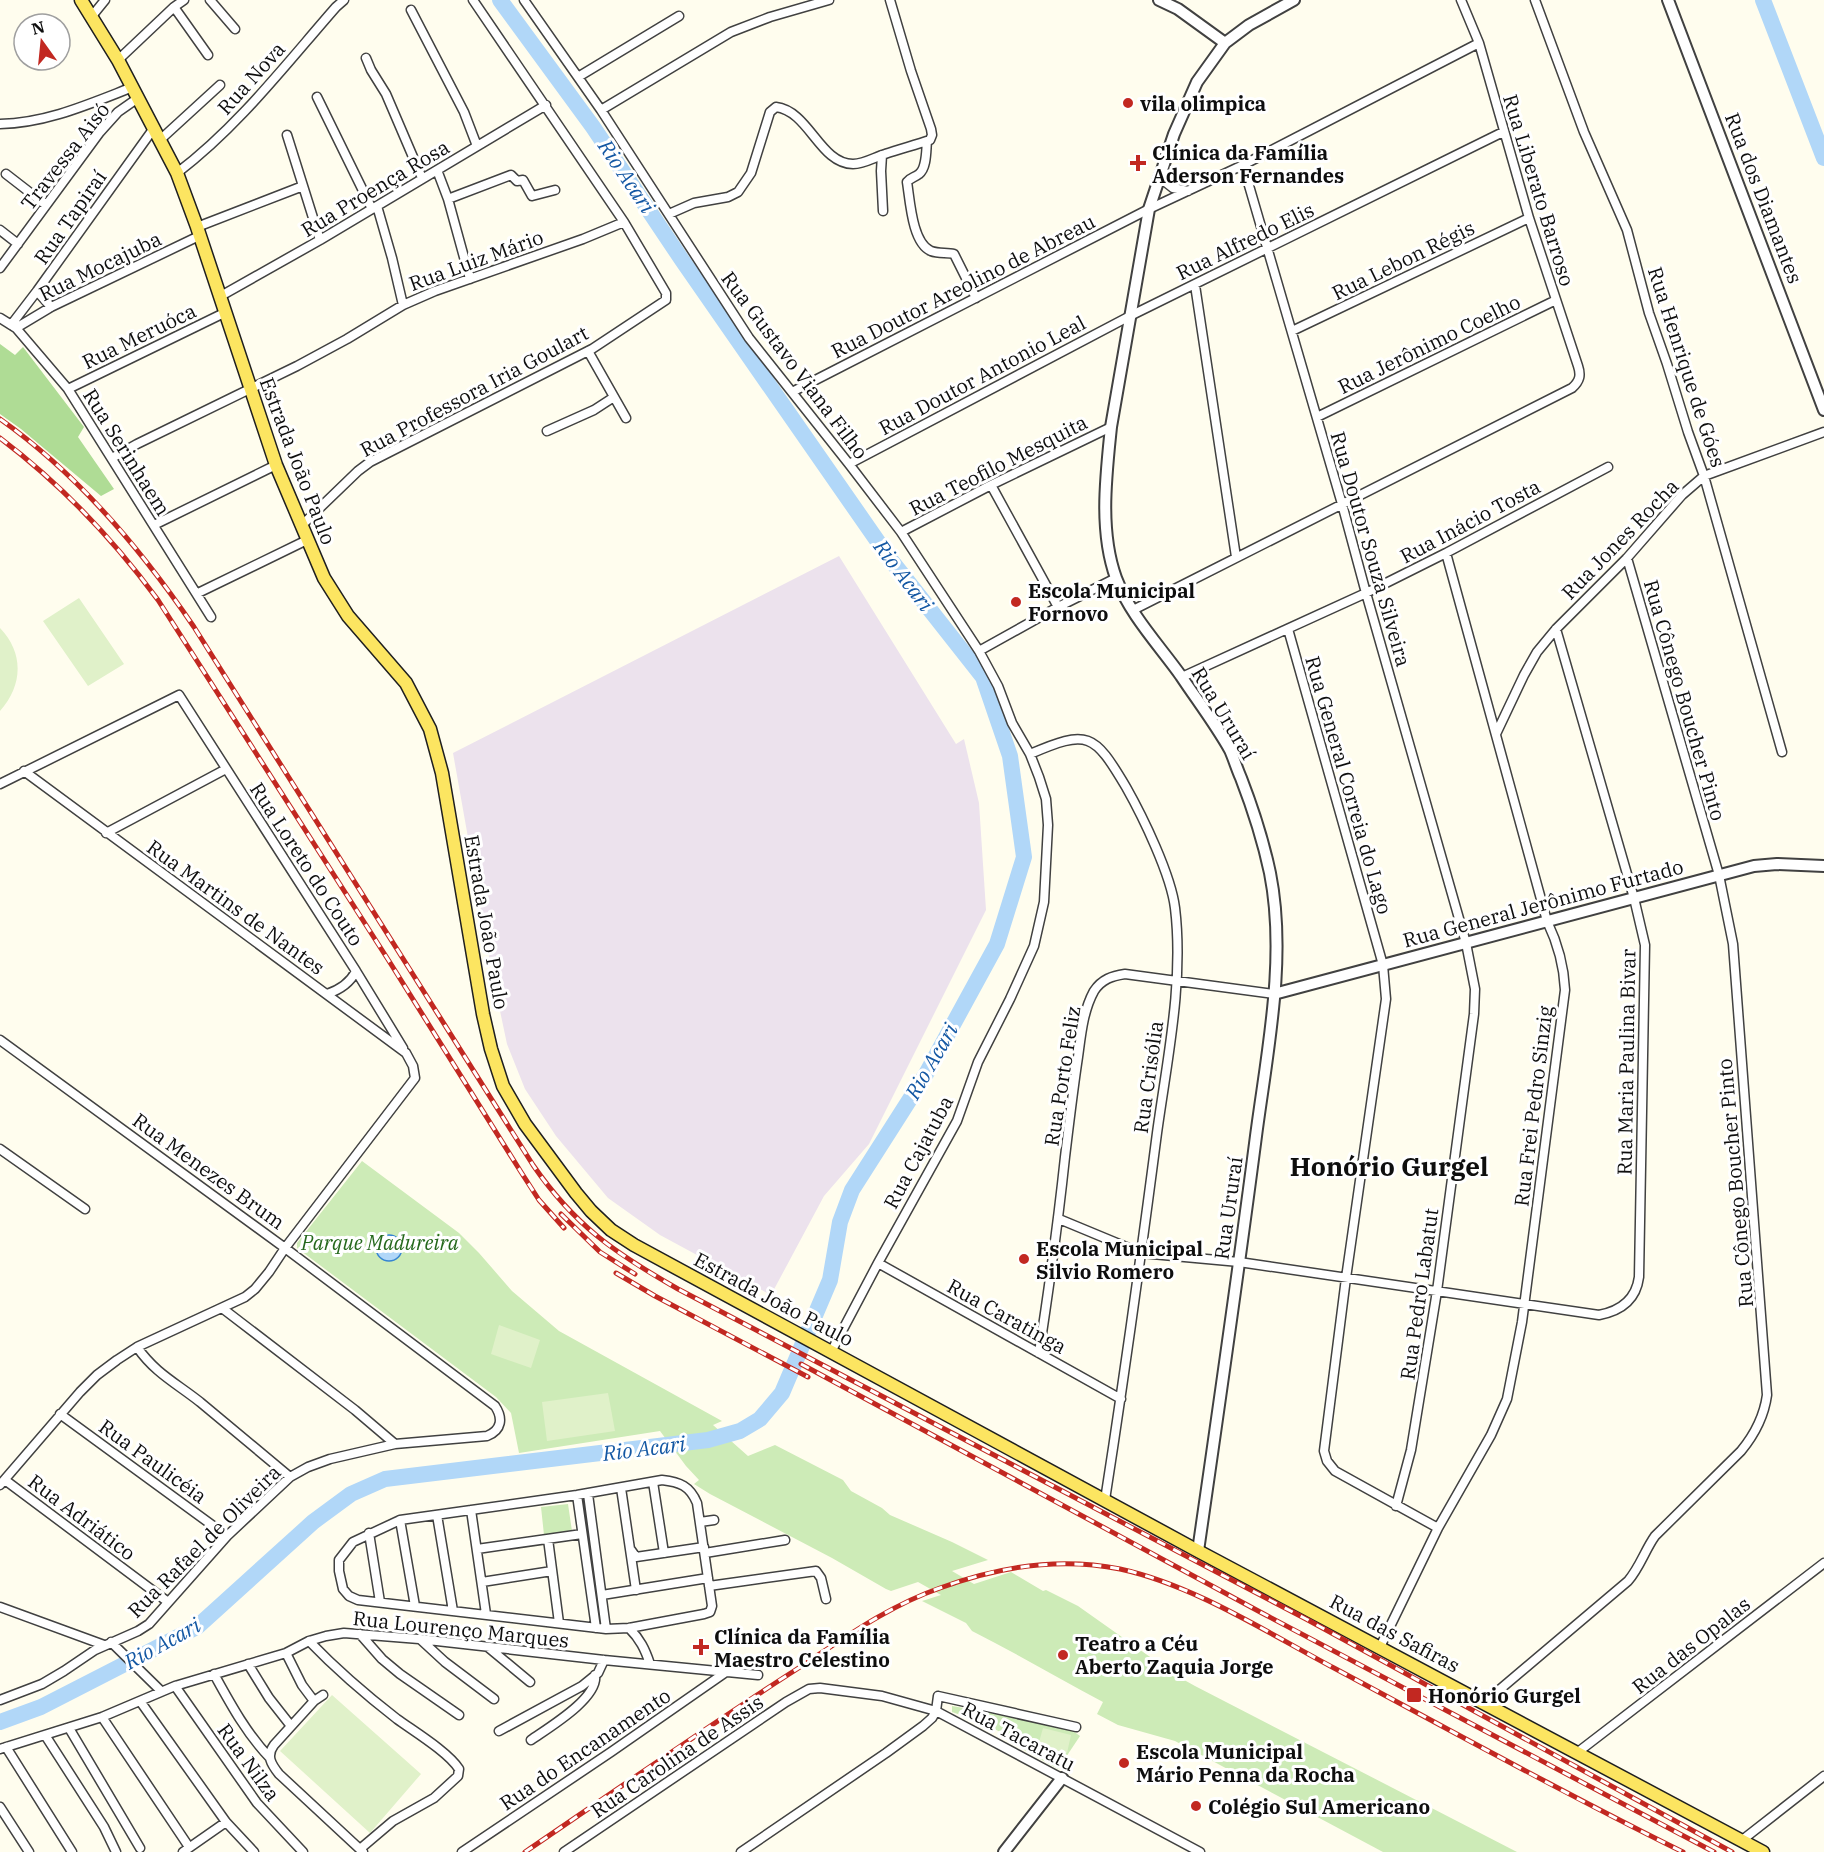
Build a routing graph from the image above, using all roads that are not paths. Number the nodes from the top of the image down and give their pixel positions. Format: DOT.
graph roads {
  1 [pos="81,0"];
  2 [pos="105,0"];
  3 [pos="184,0"];
  4 [pos="210,0"];
  5 [pos="344,0"];
  6 [pos="473,0"];
  7 [pos="524,0"];
  8 [pos="829,0"];
  9 [pos="890,0"];
  10 [pos="1160,0"];
  11 [pos="1294,0"];
  12 [pos="1461,0"];
  13 [pos="1535,0"];
  14 [pos="1668,0"];
  15 [pos="1175,5"];
  16 [pos="174,7"];
  17 [pos="411,10"];
  18 [pos="92,16"];
  19 [pos="680,16"];
  20 [pos="235,29"];
  21 [pos="1225,43"];
  22 [pos="1479,44"];
  23 [pos="208,55"];
  24 [pos="366,58"];
  25 [pos="118,60"];
  26 [pos="578,76"];
  27 [pos="220,86"];
  28 [pos="136,92"];
  29 [pos="317,97"];
  30 [pos="546,105"];
  31 [pos="601,110"];
  32 [pos="0,124"];
  33 [pos="154,128"];
  34 [pos="1503,132"];
  35 [pos="287,135"];
  36 [pos="161,139"];
  37 [pos="927,141"];
  38 [pos="477,146"];
  39 [pos="882,155"];
  40 [pos="1243,165"];
  41 [pos="437,170"];
  42 [pos="177,173"];
  43 [pos="6,174"];
  44 [pos="1159,177"];
  45 [pos="422,178"];
  46 [pos="303,186"];
  47 [pos="555,190"];
  48 [pos="1189,191"];
  49 [pos="448,199"];
  50 [pos="46,205"];
  51 [pos="375,208"];
  52 [pos="1149,209"];
  53 [pos="883,211"];
  54 [pos="669,214"];
  55 [pos="1529,218"];
  56 [pos="624,222"];
  57 [pos="0,230"];
  58 [pos="198,231"];
  59 [pos="320,240"];
  60 [pos="18,244"];
  61 [pos="1268,249"];
  62 [pos="0,268"];
  63 [pos="470,279"];
  64 [pos="1195,285"];
  65 [pos="37,291"];
  66 [pos="219,297"];
  67 [pos="975,298"];
  68 [pos="1556,300"];
  69 [pos="403,305"];
  70 [pos="51,307"];
  71 [pos="224,313"];
  72 [pos="1130,316"];
  73 [pos="0,318"];
  74 [pos="14,326"];
  75 [pos="1292,331"];
  76 [pos="588,351"];
  77 [pos="68,389"];
  78 [pos="249,390"];
  79 [pos="792,392"];
  80 [pos="614,397"];
  81 [pos="1824,410"];
  82 [pos="1317,417"];
  83 [pos="626,418"];
  84 [pos="1111,427"];
  85 [pos="548,430"];
  86 [pos="1824,432"];
  87 [pos="112,458"];
  88 [pos="849,464"];
  89 [pos="276,465"];
  90 [pos="1608,467"];
  91 [pos="1704,476"];
  92 [pos="991,485"];
  93 [pos="1342,504"];
  94 [pos="154,525"];
  95 [pos="301,526"];
  96 [pos="901,532"];
  97 [pos="307,540"];
  98 [pos="1446,554"];
  99 [pos="1236,557"];
  100 [pos="1628,558"];
  101 [pos="1116,578"];
  102 [pos="198,593"];
  103 [pos="1366,593"];
  104 [pos="1058,607"];
  105 [pos="1133,610"];
  106 [pos="211,617"];
  107 [pos="1288,629"];
  108 [pos="1556,629"];
  109 [pos="979,651"];
  110 [pos="1182,677"];
  111 [pos="1012,723"];
  112 [pos="1496,734"];
  113 [pos="1782,752"];
  114 [pos="1030,754"];
  115 [pos="226,769"];
  116 [pos="24,771"];
  117 [pos="0,784"];
  118 [pos="106,833"];
  119 [pos="1824,866"];
  120 [pos="1719,875"];
  121 [pos="1634,898"];
  122 [pos="1547,921"];
  123 [pos="1466,943"];
  124 [pos="1383,965"];
  125 [pos="356,971"];
  126 [pos="1177,981"];
  127 [pos="327,993"];
  128 [pos="1274,994"];
  129 [pos="0,1040"];
  130 [pos="406,1053"];
  131 [pos="0,1149"];
  132 [pos="85,1209"];
  133 [pos="1059,1219"];
  134 [pos="285,1248"];
  135 [pos="1141,1253"];
  136 [pos="1239,1262"];
  137 [pos="878,1263"];
  138 [pos="1346,1278"];
  139 [pos="1437,1291"];
  140 [pos="1524,1304"];
  141 [pos="222,1308"];
  142 [pos="137,1347"];
  143 [pos="827,1350"];
  144 [pos="1039,1353"];
  145 [pos="1121,1399"];
  146 [pos="60,1414"];
  147 [pos="500,1424"];
  148 [pos="395,1444"];
  149 [pos="290,1477"];
  150 [pos="2,1482"];
  151 [pos="653,1482"];
  152 [pos="621,1488"];
  153 [pos="588,1494"];
  154 [pos="577,1495"];
  155 [pos="1105,1500"];
  156 [pos="1396,1506"];
  157 [pos="471,1510"];
  158 [pos="437,1515"];
  159 [pos="400,1520"];
  160 [pos="714,1520"];
  161 [pos="700,1522"];
  162 [pos="1438,1528"];
  163 [pos="369,1533"];
  164 [pos="582,1534"];
  165 [pos="227,1536"];
  166 [pos="548,1539"];
  167 [pos="785,1540"];
  168 [pos="477,1550"];
  169 [pos="704,1550"];
  170 [pos="632,1551"];
  171 [pos="1198,1551"];
  172 [pos="664,1553"];
  173 [pos="1824,1563"];
  174 [pos="552,1571"];
  175 [pos="482,1582"];
  176 [pos="709,1582"];
  177 [pos="636,1590"];
  178 [pos="602,1595"];
  179 [pos="826,1599"];
  180 [pos="168,1602"];
  181 [pos="380,1602"];
  182 [pos="415,1606"];
  183 [pos="0,1607"];
  184 [pos="453,1611"];
  185 [pos="486,1614"];
  186 [pos="559,1623"];
  187 [pos="596,1628"];
  188 [pos="628,1628"];
  189 [pos="606,1629"];
  190 [pos="360,1634"];
  191 [pos="419,1638"];
  192 [pos="309,1641"];
  193 [pos="107,1644"];
  194 [pos="1380,1647"];
  195 [pos="489,1648"];
  196 [pos="286,1653"];
  197 [pos="604,1660"];
  198 [pos="249,1664"];
  199 [pos="650,1664"];
  200 [pos="726,1672"];
  201 [pos="214,1674"];
  202 [pos="595,1675"];
  203 [pos="759,1675"];
  204 [pos="530,1682"];
  205 [pos="175,1686"];
  206 [pos="809,1689"];
  207 [pos="160,1691"];
  208 [pos="323,1695"];
  209 [pos="494,1699"];
  210 [pos="0,1700"];
  211 [pos="140,1701"];
  212 [pos="314,1701"];
  213 [pos="1485,1702"];
  214 [pos="936,1711"];
  215 [pos="459,1715"];
  216 [pos="102,1718"];
  217 [pos="291,1726"];
  218 [pos="1076,1727"];
  219 [pos="69,1728"];
  220 [pos="499,1731"];
  221 [pos="45,1735"];
  222 [pos="531,1740"];
  223 [pos="3,1748"];
  224 [pos="1578,1752"];
  225 [pos="270,1758"];
  226 [pos="1824,1776"];
  227 [pos="1062,1778"];
  228 [pos="0,1807"];
  229 [pos="226,1822"];
  230 [pos="1741,1841"];
  231 [pos="140,1848"];
  232 [pos="251,1849"];
  233 [pos="186,1850"];
  234 [pos="362,1851"];
  235 [pos="30,1852"];
  236 [pos="72,1852"];
  237 [pos="116,1852"];
  238 [pos="237,1852"];
  239 [pos="303,1852"];
  240 [pos="462,1852"];
  241 [pos="564,1852"];
  242 [pos="741,1852"];
  243 [pos="1004,1852"];
  244 [pos="1200,1852"];
  245 [pos="1763,1852"];
  1 -- 18 [label="main road, Estrada João Paulo"];
  2 -- 18 [label="street"];
  3 -- 16 [label="street"];
  4 -- 20 [label="street"];
  5 -- 42 [label="street, Rua Nova"];
  6 -- 30 [label="street"];
  7 -- 26 [label="street, Rua Gustavo Viana Filho"];
  8 -- 31 [label="street"];
  9 -- 37 [label="street"];
  10 -- 15 [label="street"];
  11 -- 21 [label="street, Rua Ururaí"];
  12 -- 22 [label="street, Rua Liberato Barroso"];
  13 -- 91 [label="street, Rua Henrique de Góes"];
  14 -- 81 [label="street, Rua dos Diamantes"];
  15 -- 21 [label="street"];
  16 -- 23 [label="street"];
  16 -- 25 [label="street"];
  17 -- 38 [label="street"];
  18 -- 25 [label="main road, Estrada João Paulo"];
  19 -- 26 [label="street"];
  21 -- 44 [label="street, Rua Ururaí"];
  22 -- 34 [label="street, Rua Liberato Barroso"];
  22 -- 40 [label="street, Rua Doutor Areolino de Abreau"];
  24 -- 45 [label="street"];
  25 -- 28 [label="main road, Estrada João Paulo"];
  26 -- 31 [label="street, Rua Gustavo Viana Filho"];
  27 -- 36 [label="street"];
  28 -- 32 [label="street"];
  28 -- 33 [label="main road, Estrada João Paulo"];
  28 -- 50 [label="street, Travessa Aisó"];
  29 -- 51 [label="street"];
  30 -- 38 [label="street, Rua Proença Rosa"];
  30 -- 56 [label="street"];
  31 -- 54 [label="street, Rua Gustavo Viana Filho"];
  33 -- 36 [label="main road, Estrada João Paulo"];
  33 -- 65 [label="street, Rua Tapiraí"];
  34 -- 55 [label="street, Rua Liberato Barroso"];
  34 -- 61 [label="street, Rua Alfredo Elis"];
  35 -- 46 [label="street"];
  36 -- 42 [label="main road, Estrada João Paulo"];
  37 -- 39 [label="street"];
  37 -- 67 [label="street"];
  38 -- 41 [label="street, Rua Proença Rosa"];
  39 -- 53 [label="street"];
  39 -- 54 [label="street"];
  40 -- 48 [label="street, Rua Doutor Areolino de Abreau"];
  40 -- 61 [label="street, Rua Doutor Souza Silveira"];
  41 -- 45 [label="street, Rua Proença Rosa"];
  41 -- 49 [label="street"];
  42 -- 58 [label="main road, Estrada João Paulo"];
  43 -- 50 [label="street"];
  44 -- 48 [label="street"];
  44 -- 52 [label="street, Rua Ururaí"];
  45 -- 51 [label="street, Rua Proença Rosa"];
  46 -- 58 [label="street, Rua Mocajuba"];
  46 -- 59 [label="street"];
  47 -- 49 [label="street"];
  48 -- 52 [label="street, Rua Doutor Areolino de Abreau"];
  49 -- 63 [label="street"];
  50 -- 60 [label="street, Travessa Aisó"];
  51 -- 59 [label="street, Rua Proença Rosa"];
  51 -- 69 [label="street"];
  52 -- 67 [label="street, Rua Doutor Areolino de Abreau"];
  52 -- 72 [label="street, Rua Ururaí"];
  54 -- 79 [label="street, Rua Gustavo Viana Filho"];
  55 -- 68 [label="street, Rua Liberato Barroso"];
  55 -- 75 [label="street, Rua Lebon Régis"];
  56 -- 63 [label="street, Rua Luiz Mário"];
  56 -- 76 [label="street, Rua Professora Iria Goulart"];
  57 -- 60 [label="street"];
  58 -- 66 [label="main road, Estrada João Paulo"];
  58 -- 70 [label="street, Rua Mocajuba"];
  59 -- 66 [label="street, Rua Proença Rosa"];
  60 -- 62 [label="street, Travessa Aisó"];
  61 -- 64 [label="street, Rua Alfredo Elis"];
  61 -- 75 [label="street, Rua Doutor Souza Silveira"];
  63 -- 69 [label="street, Rua Luiz Mário"];
  64 -- 72 [label="street, Rua Alfredo Elis"];
  64 -- 99 [label="street"];
  65 -- 70 [label="street"];
  65 -- 74 [label="street, Rua Tapiraí"];
  66 -- 71 [label="main road, Estrada João Paulo"];
  67 -- 79 [label="street, Rua Doutor Areolino de Abreau"];
  68 -- 82 [label="street, Rua Jerônimo Coelho"];
  68 -- 93 [label="street, Rua Liberato Barroso"];
  69 -- 78 [label="street, Rua Luiz Mário"];
  70 -- 74 [label="street, Rua Mocajuba"];
  71 -- 77 [label="street, Rua Meruóca"];
  71 -- 78 [label="main road, Estrada João Paulo"];
  72 -- 84 [label="street, Rua Ururaí"];
  72 -- 88 [label="street, Rua Doutor Antonio Leal"];
  73 -- 74 [label="street, Rua Serinhaem"];
  74 -- 77 [label="street, Rua Serinhaem"];
  75 -- 82 [label="street, Rua Doutor Souza Silveira"];
  76 -- 80 [label="street"];
  76 -- 95 [label="street, Rua Professora Iria Goulart"];
  77 -- 87 [label="street, Rua Serinhaem"];
  78 -- 87 [label="street, Rua Luiz Mário"];
  78 -- 89 [label="main road, Estrada João Paulo"];
  79 -- 88 [label="street, Rua Gustavo Viana Filho"];
  80 -- 83 [label="street"];
  80 -- 85 [label="street"];
  82 -- 93 [label="street, Rua Doutor Souza Silveira"];
  84 -- 92 [label="street, Rua Teofilo Mesquita"];
  84 -- 101 [label="street, Rua Ururaí"];
  86 -- 91 [label="street, Rua Jones Rocha"];
  87 -- 94 [label="street, Rua Serinhaem"];
  88 -- 96 [label="street, Rua Gustavo Viana Filho"];
  89 -- 94 [label="street"];
  89 -- 95 [label="main road, Estrada João Paulo"];
  90 -- 98 [label="street, Rua Inácio Tosta"];
  91 -- 100 [label="street, Rua Jones Rocha"];
  91 -- 113 [label="street, Rua Henrique de Góes"];
  92 -- 96 [label="street, Rua Teofilo Mesquita"];
  92 -- 104 [label="street"];
  93 -- 99 [label="street"];
  93 -- 103 [label="street, Rua Doutor Souza Silveira"];
  94 -- 102 [label="street, Rua Serinhaem"];
  95 -- 97 [label="main road, Estrada João Paulo"];
  96 -- 109 [label="street, Rua Gustavo Viana Filho"];
  97 -- 102 [label="street"];
  97 -- 143 [label="main road, Estrada João Paulo"];
  98 -- 103 [label="street, Rua Inácio Tosta"];
  98 -- 112 [label="street, Rua Frei Pedro Sinzig"];
  99 -- 105 [label="street"];
  100 -- 108 [label="street, Rua Jones Rocha"];
  100 -- 120 [label="street, Rua Cônego Boucher Pinto"];
  101 -- 104 [label="street"];
  101 -- 105 [label="street, Rua Ururaí"];
  102 -- 106 [label="street, Rua Serinhaem"];
  103 -- 107 [label="street, Rua Inácio Tosta"];
  103 -- 123 [label="street, Rua Doutor Souza Silveira"];
  104 -- 109 [label="street"];
  105 -- 110 [label="street, Rua Ururaí"];
  107 -- 110 [label="street, Rua Inácio Tosta"];
  107 -- 124 [label="street, Rua General Correia do Lago"];
  108 -- 112 [label="street, Rua Jones Rocha"];
  108 -- 121 [label="street, Rua Maria Paulina Bivar"];
  109 -- 111 [label="street, Rua Gustavo Viana Filho"];
  110 -- 128 [label="street, Rua Ururaí"];
  111 -- 114 [label="street, Rua Cajatuba"];
  112 -- 122 [label="street, Rua Frei Pedro Sinzig"];
  114 -- 126 [label="street, Rua Crisólia"];
  114 -- 137 [label="street, Rua Cajatuba"];
  115 -- 116 [label="street, Rua Loreto do Couto"];
  115 -- 118 [label="street"];
  115 -- 125 [label="street, Rua Loreto do Couto"];
  116 -- 117 [label="street"];
  116 -- 118 [label="street, Rua Martins de Nantes"];
  118 -- 127 [label="street, Rua Martins de Nantes"];
  119 -- 120 [label="street, Rua General Jerônimo Furtado"];
  120 -- 121 [label="street, Rua General Jerônimo Furtado"];
  120 -- 213 [label="street, Rua Cônego Boucher Pinto"];
  121 -- 122 [label="street, Rua General Jerônimo Furtado"];
  121 -- 140 [label="street, Rua Maria Paulina Bivar"];
  122 -- 123 [label="street, Rua General Jerônimo Furtado"];
  122 -- 140 [label="street, Rua Frei Pedro Sinzig"];
  123 -- 124 [label="street, Rua General Jerônimo Furtado"];
  123 -- 139 [label="street, Rua Pedro Labatut"];
  124 -- 128 [label="street, Rua General Jerônimo Furtado"];
  124 -- 138 [label="street, Rua General Correia do Lago"];
  125 -- 127 [label="street"];
  125 -- 130 [label="street, Rua Loreto do Couto"];
  126 -- 128 [label="street, Rua Porto Feliz"];
  126 -- 133 [label="street, Rua Porto Feliz"];
  126 -- 135 [label="street, Rua Crisólia"];
  127 -- 130 [label="street, Rua Martins de Nantes"];
  128 -- 136 [label="street, Rua Ururaí"];
  129 -- 134 [label="street, Rua Menezes Brum"];
  130 -- 134 [label="street"];
  131 -- 132 [label="street"];
  133 -- 135 [label="street"];
  133 -- 144 [label="street, Rua Porto Feliz"];
  134 -- 141 [label="street"];
  134 -- 147 [label="street, Rua Menezes Brum"];
  135 -- 136 [label="street"];
  135 -- 145 [label="street, Rua Crisólia"];
  136 -- 138 [label="street"];
  136 -- 171 [label="street, Rua Ururaí"];
  137 -- 143 [label="street, Rua Cajatuba"];
  137 -- 144 [label="street, Rua Caratinga"];
  138 -- 139 [label="street"];
  138 -- 156 [label="street, Rua General Correia do Lago"];
  139 -- 140 [label="street"];
  139 -- 156 [label="street, Rua Pedro Labatut"];
  140 -- 162 [label="street, Rua Frei Pedro Sinzig"];
  141 -- 142 [label="street"];
  141 -- 148 [label="street"];
  142 -- 146 [label="street"];
  142 -- 149 [label="street"];
  143 -- 155 [label="main road, Estrada João Paulo"];
  144 -- 145 [label="street, Rua Caratinga"];
  145 -- 155 [label="street, Rua Crisólia"];
  146 -- 150 [label="street"];
  146 -- 165 [label="street, Rua Paulicéia"];
  147 -- 148 [label="street, Rua Rafael de Oliveira"];
  148 -- 149 [label="street, Rua Rafael de Oliveira"];
  149 -- 165 [label="street, Rua Rafael de Oliveira"];
  150 -- 180 [label="street, Rua Adriático"];
  151 -- 152 [label="street"];
  151 -- 161 [label="street"];
  151 -- 172 [label="street"];
  152 -- 153 [label="street"];
  152 -- 170 [label="street"];
  153 -- 154 [label="street"];
  153 -- 178 [label="street"];
  154 -- 157 [label="street"];
  154 -- 164 [label="street"];
  155 -- 171 [label="main road, Estrada João Paulo"];
  156 -- 162 [label="street, Rua General Correia do Lago"];
  157 -- 158 [label="street"];
  157 -- 168 [label="street"];
  158 -- 159 [label="street"];
  158 -- 184 [label="street"];
  159 -- 163 [label="street"];
  159 -- 182 [label="street"];
  160 -- 161 [label="street"];
  161 -- 169 [label="street"];
  162 -- 194 [label="street, Rua Frei Pedro Sinzig"];
  163 -- 181 [label="street"];
  163 -- 181 [label="street"];
  164 -- 166 [label="street"];
  164 -- 187 [label="street"];
  165 -- 180 [label="street, Rua Rafael de Oliveira"];
  166 -- 168 [label="street"];
  166 -- 174 [label="street"];
  167 -- 169 [label="street"];
  168 -- 175 [label="street"];
  169 -- 172 [label="street"];
  169 -- 176 [label="street"];
  170 -- 172 [label="street"];
  170 -- 177 [label="street"];
  171 -- 194 [label="main road, Rua das Safiras"];
  173 -- 224 [label="street, Rua das Opalas"];
  174 -- 175 [label="street"];
  174 -- 186 [label="street"];
  175 -- 185 [label="street"];
  176 -- 177 [label="street"];
  176 -- 179 [label="street"];
  176 -- 188 [label="street"];
  177 -- 178 [label="street"];
  178 -- 189 [label="street"];
  180 -- 193 [label="street, Rua Rafael de Oliveira"];
  181 -- 182 [label="street"];
  182 -- 184 [label="street"];
  183 -- 193 [label="street"];
  184 -- 185 [label="street"];
  185 -- 186 [label="street"];
  186 -- 187 [label="street"];
  187 -- 189 [label="street"];
  188 -- 189 [label="street"];
  188 -- 199 [label="street"];
  190 -- 191 [label="street, Rua Lourenço Marques"];
  190 -- 192 [label="street, Rua Lourenço Marques"];
  190 -- 215 [label="street"];
  191 -- 195 [label="street, Rua Lourenço Marques"];
  191 -- 209 [label="street"];
  192 -- 196 [label="street, Rua Lourenço Marques"];
  192 -- 234 [label="street"];
  193 -- 207 [label="street"];
  193 -- 210 [label="street, Rua Rafael de Oliveira"];
  194 -- 213 [label="main road, Rua das Safiras"];
  195 -- 197 [label="street, Rua Lourenço Marques"];
  195 -- 204 [label="street"];
  196 -- 198 [label="street, Rua Lourenço Marques"];
  196 -- 212 [label="street"];
  197 -- 199 [label="street, Rua Lourenço Marques"];
  197 -- 202 [label="street"];
  198 -- 201 [label="street, Rua Lourenço Marques"];
  198 -- 217 [label="street"];
  199 -- 200 [label="street, Rua Lourenço Marques"];
  200 -- 203 [label="street, Rua Lourenço Marques"];
  200 -- 240 [label="street, Rua do Encanamento"];
  201 -- 205 [label="street, Rua Lourenço Marques"];
  201 -- 225 [label="street"];
  202 -- 220 [label="street"];
  202 -- 222 [label="street"];
  205 -- 207 [label="street, Rua Lourenço Marques"];
  205 -- 239 [label="street, Rua Nilza"];
  206 -- 214 [label="street, Rua Tacaratu"];
  206 -- 241 [label="street, Rua Carolina de Assis"];
  207 -- 211 [label="street, Rua Lourenço Marques"];
  208 -- 212 [label="street"];
  211 -- 216 [label="street, Rua Lourenço Marques"];
  211 -- 229 [label="street"];
  212 -- 217 [label="street"];
  213 -- 224 [label="main road, Rua das Safiras"];
  214 -- 218 [label="street"];
  214 -- 227 [label="street, Rua Tacaratu"];
  214 -- 242 [label="street"];
  216 -- 219 [label="street, Rua Lourenço Marques"];
  216 -- 233 [label="street"];
  217 -- 225 [label="street"];
  219 -- 221 [label="street, Rua Lourenço Marques"];
  219 -- 231 [label="street"];
  221 -- 223 [label="street, Rua Lourenço Marques"];
  221 -- 237 [label="street"];
  223 -- 236 [label="street"];
  224 -- 230 [label="main road, Rua das Safiras"];
  225 -- 234 [label="street"];
  226 -- 230 [label="street"];
  227 -- 243 [label="street"];
  227 -- 244 [label="street, Rua Tacaratu"];
  228 -- 235 [label="street"];
  229 -- 232 [label="street"];
  229 -- 233 [label="street"];
  230 -- 245 [label="main road, Rua das Safiras"];
  232 -- 238 [label="street"];
}
